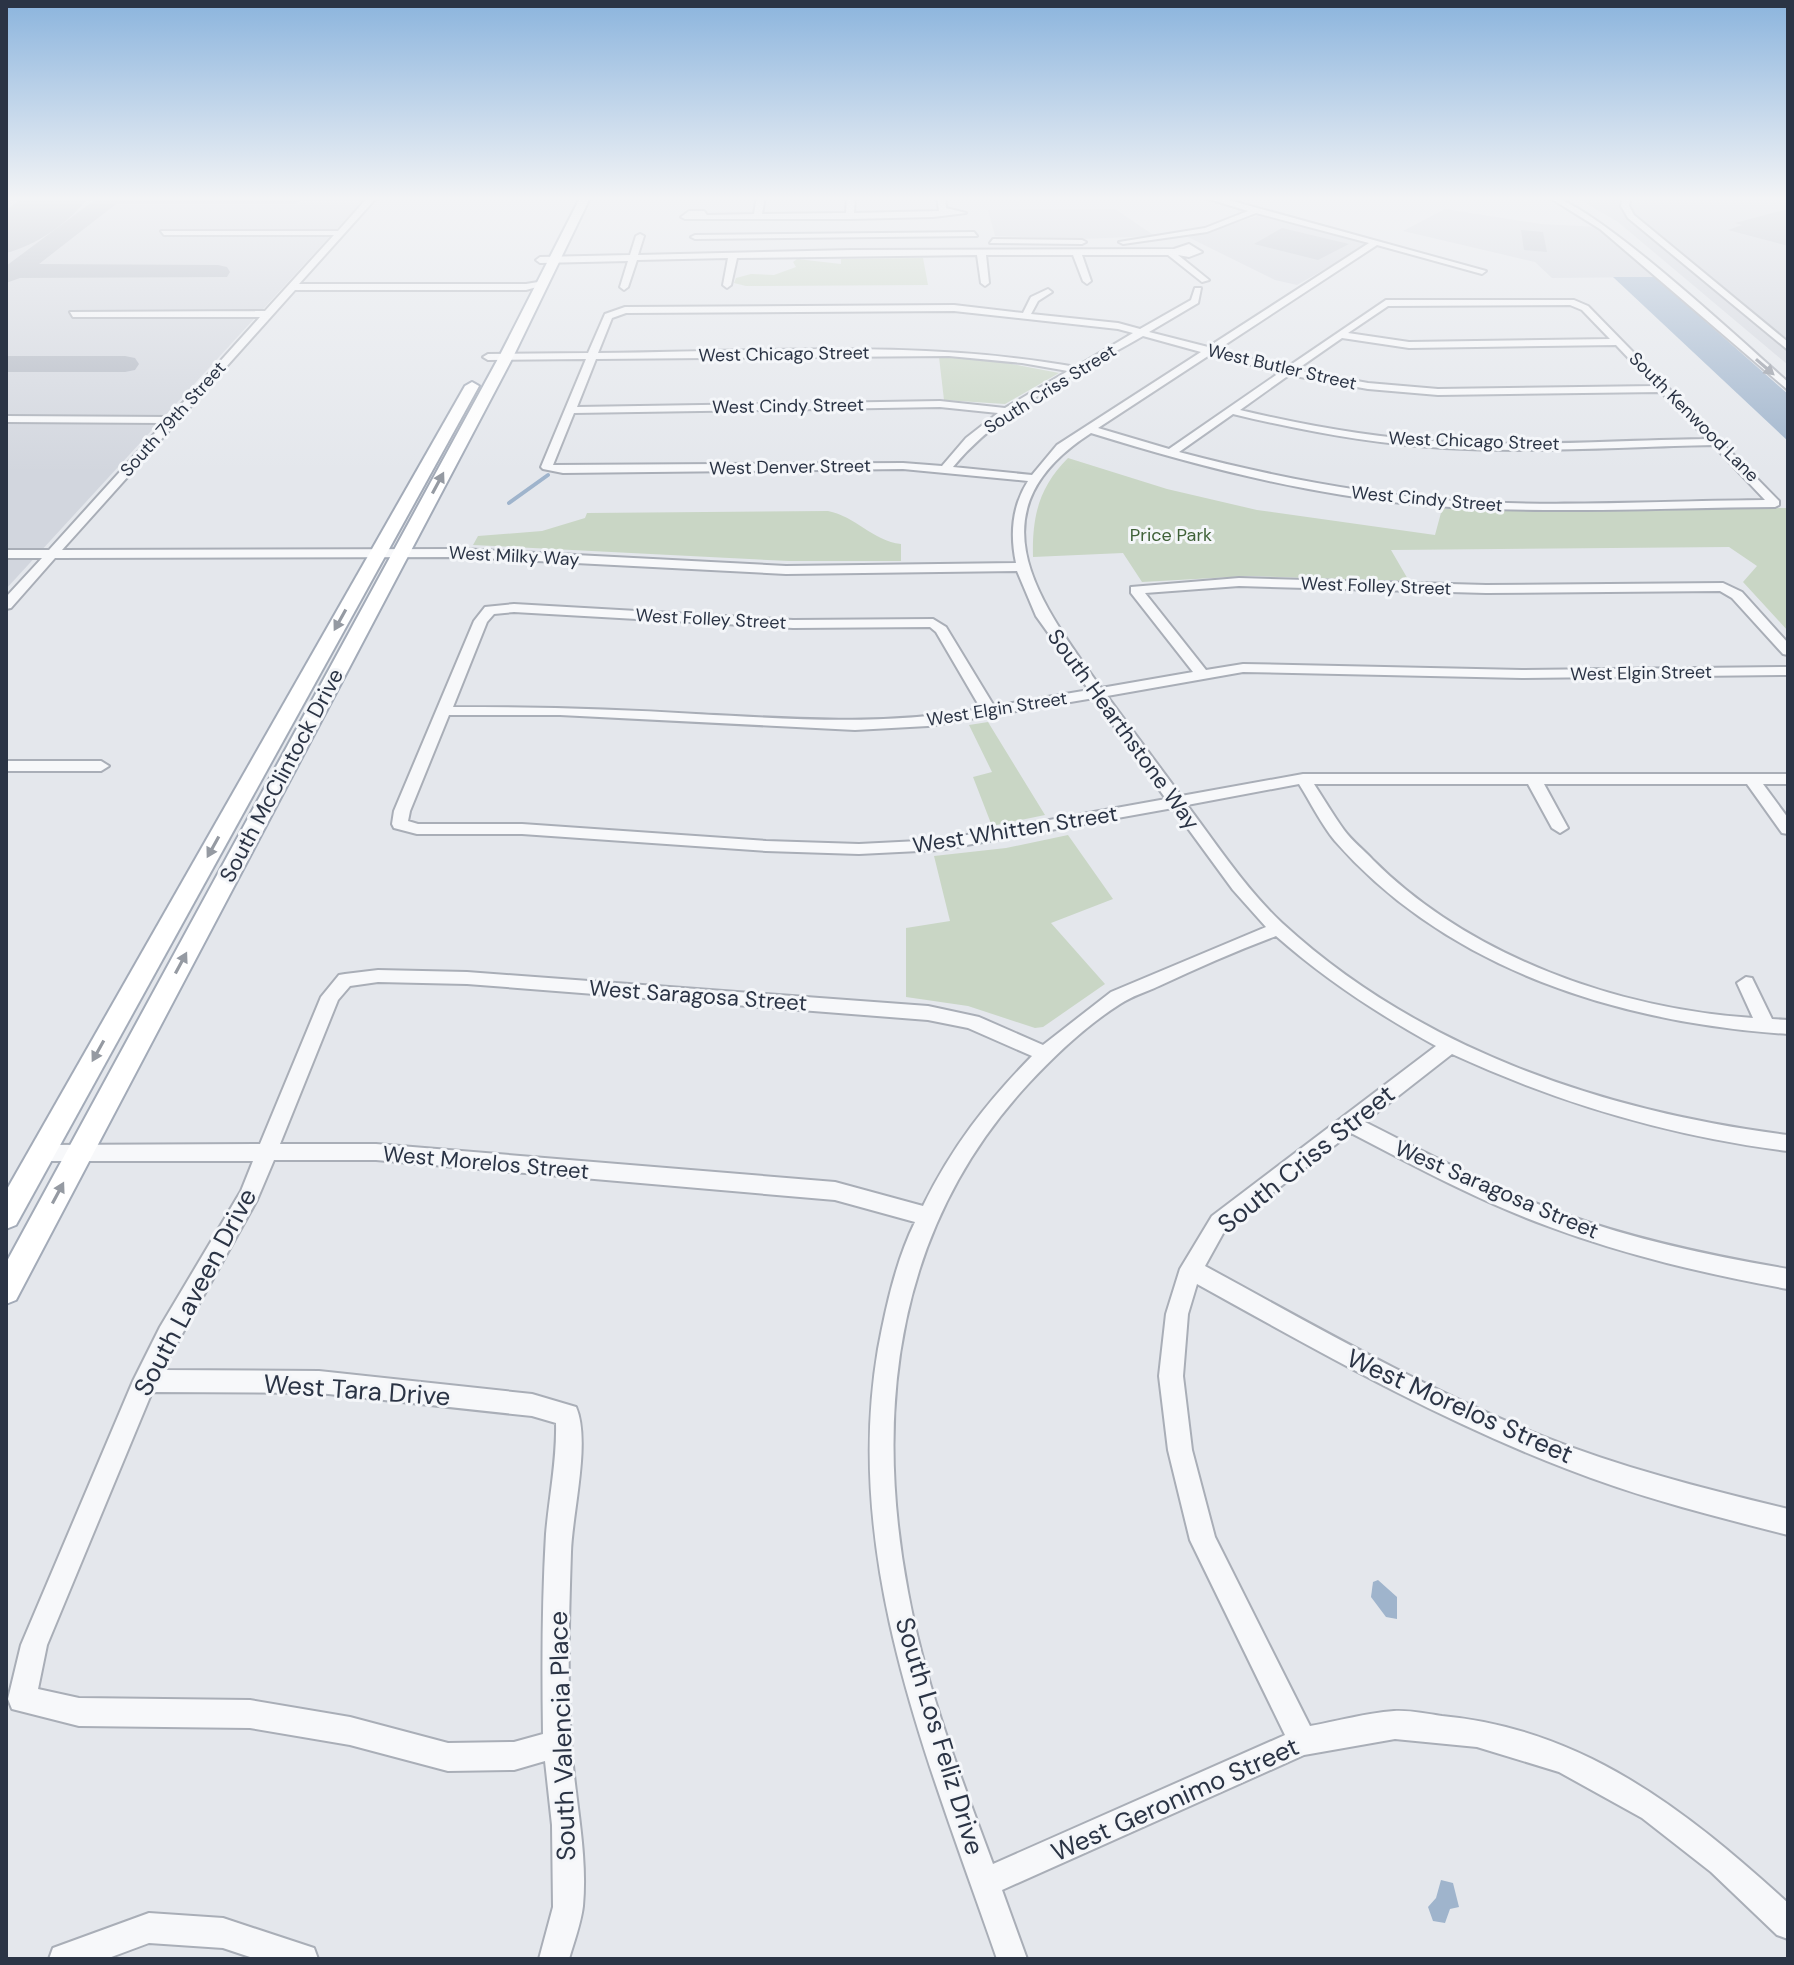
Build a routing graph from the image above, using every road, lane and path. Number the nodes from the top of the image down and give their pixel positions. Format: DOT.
graph roads {
  1 [pos="292,287"];
  2 [pos="526,287"];
  3 [pos="541,288"];
  4 [pos="1196,288"];
  5 [pos="1306,288"];
  6 [pos="1673,288"];
  7 [pos="1689,288"];
  8 [pos="1717,288"];
  9 [pos="1048,292"];
  10 [pos="73,314"];
  11 [pos="268,314"];
  12 [pos="1026,315"];
  13 [pos="506,324"];
  14 [pos="1141,332"];
  15 [pos="1339,335"];
  16 [pos="1619,342"];
  17 [pos="1788,347"];
  18 [pos="1208,350"];
  19 [pos="496,353"];
  20 [pos="591,356"];
  21 [pos="1077,370"];
  22 [pos="1288,372"];
  23 [pos="1788,372"];
  24 [pos="1788,387"];
  25 [pos="1667,389"];
  26 [pos="569,410"];
  27 [pos="1007,411"];
  28 [pos="1232,411"];
  29 [pos="6,419"];
  30 [pos="173,420"];
  31 [pos="1087,428"];
  32 [pos="1719,442"];
  33 [pos="1169,454"];
  34 [pos="946,469"];
  35 [pos="1032,478"];
  36 [pos="1775,503"];
  37 [pos="390,552"];
  38 [pos="6,554"];
  39 [pos="52,554"];
  40 [pos="1021,567"];
  41 [pos="6,605"];
  42 [pos="1788,651"];
  43 [pos="1788,671"];
  44 [pos="1201,673"];
  45 [pos="1098,692"];
  46 [pos="443,711"];
  47 [pos="990,712"];
  48 [pos="6,766"];
  49 [pos="101,766"];
  50 [pos="1533,778"];
  51 [pos="1303,779"];
  52 [pos="1788,779"];
  53 [pos="1752,780"];
  54 [pos="1176,802"];
  55 [pos="1560,828"];
  56 [pos="1788,829"];
  57 [pos="1278,929"];
  58 [pos="345,980"];
  59 [pos="1746,983"];
  60 [pos="1767,1027"];
  61 [pos="1788,1027"];
  62 [pos="1450,1046"];
  63 [pos="1043,1053"];
  64 [pos="1350,1123"];
  65 [pos="1788,1143"];
  66 [pos="80,1152"];
  67 [pos="269,1152"];
  68 [pos="42,1153"];
  69 [pos="927,1216"];
  70 [pos="6,1217"];
  71 [pos="1191,1269"];
  72 [pos="1788,1279"];
  73 [pos="6,1291"];
  74 [pos="145,1381"];
  75 [pos="568,1415"];
  76 [pos="1788,1522"];
  77 [pos="1303,1741"];
  78 [pos="557,1744"];
  79 [pos="986,1882"];
  80 [pos="1788,1924"];
  81 [pos="64,1959"];
  82 [pos="303,1959"];
  83 [pos="554,1959"];
  84 [pos="1012,1959"];
  1 -- 11 [label="street, South 79th Street"];
  2 -- 13 [label="main road"];
  3 -- 19 [label="main road, South McClintock Drive"];
  4 -- 14 [label="street, South Criss Street"];
  5 -- 18 [label="street, South Hearthstone Way"];
  6 -- 24 [label="street, one-way"];
  7 -- 23 [label="street"];
  8 -- 17 [label="street"];
  9 -- 12 [label="street"];
  10 -- 11 [label="street"];
  11 -- 30 [label="street, South 79th Street"];
  12 -- 14 [label="street, West Butler Street"];
  12 -- 20 [label="street, West Butler Street"];
  14 -- 18 [label="street, West Butler Street"];
  14 -- 21 [label="street, South Criss Street"];
  15 -- 16 [label="street"];
  15 -- 16 [label="street, South Kenwood Lane"];
  15 -- 22 [label="street"];
  16 -- 25 [label="street, South Kenwood Lane"];
  18 -- 22 [label="street, West Butler Street"];
  18 -- 31 [label="street, South Hearthstone Way"];
  19 -- 20 [label="street, West Chicago Street"];
  19 -- 37 [label="main road, South McClintock Drive"];
  37 -- 19 [label="main road, South McClintock Drive, one-way"];
  20 -- 21 [label="street, West Chicago Street"];
  20 -- 26 [label="street"];
  21 -- 27 [label="street, South Criss Street"];
  22 -- 25 [label="street, West Butler Street"];
  22 -- 28 [label="street"];
  25 -- 32 [label="street, South Kenwood Lane"];
  26 -- 27 [label="street, West Cindy Street"];
  26 -- 34 [label="street, West Denver Street"];
  27 -- 34 [label="street, South Criss Street"];
  28 -- 32 [label="street, West Chicago Street"];
  28 -- 33 [label="street"];
  29 -- 30 [label="street"];
  30 -- 39 [label="street, South 79th Street"];
  31 -- 33 [label="street, West Cindy Street"];
  31 -- 35 [label="street, South Hearthstone Way"];
  32 -- 36 [label="street, South Kenwood Lane"];
  33 -- 36 [label="street, West Cindy Street"];
  34 -- 35 [label="street, West Denver Street"];
  35 -- 40 [label="street, South Hearthstone Way"];
  37 -- 39 [label="street, West Milky Way"];
  37 -- 40 [label="street, West Milky Way"];
  66 -- 37 [label="main road, South McClintock Drive, one-way"];
  37 -- 68 [label="main road, South McClintock Drive, one-way"];
  38 -- 39 [label="street, West Milky Way"];
  39 -- 41 [label="street, South 79th Street"];
  40 -- 45 [label="street, South Hearthstone Way"];
  42 -- 44 [label="street, West Folley Street"];
  43 -- 44 [label="street, West Elgin Street"];
  44 -- 45 [label="street, West Elgin Street"];
  45 -- 47 [label="street, West Elgin Street"];
  45 -- 54 [label="street, South Hearthstone Way"];
  46 -- 47 [label="street, West Elgin Street"];
  46 -- 47 [label="street, West Folley Street"];
  46 -- 54 [label="street, West Whitten Street"];
  48 -- 49 [label="street"];
  50 -- 51 [label="street, West Whitten Street"];
  50 -- 53 [label="street, West Whitten Street"];
  50 -- 55 [label="street"];
  51 -- 54 [label="street, West Whitten Street"];
  51 -- 60 [label="street"];
  52 -- 53 [label="street, West Whitten Street"];
  53 -- 56 [label="street"];
  54 -- 57 [label="street, South Hearthstone Way"];
  57 -- 62 [label="street, South Hearthstone Way"];
  57 -- 63 [label="street, South Los Feliz Drive"];
  58 -- 63 [label="street, West Saragosa Street"];
  58 -- 67 [label="street, South Laveen Drive"];
  59 -- 60 [label="street"];
  60 -- 61 [label="street"];
  62 -- 64 [label="street, South Criss Street"];
  62 -- 65 [label="street, South Hearthstone Way"];
  63 -- 69 [label="street, South Los Feliz Drive"];
  64 -- 71 [label="street, South Criss Street"];
  64 -- 72 [label="street, West Saragosa Street"];
  66 -- 67 [label="street, West Morelos Street"];
  66 -- 68 [label="street, West Morelos Street"];
  73 -- 66 [label="main road, South McClintock Drive, one-way"];
  67 -- 69 [label="street, West Morelos Street"];
  67 -- 74 [label="street, South Laveen Drive"];
  68 -- 70 [label="main road, South McClintock Drive"];
  69 -- 79 [label="street, South Los Feliz Drive"];
  71 -- 76 [label="street, West Morelos Street"];
  71 -- 77 [label="street, South Criss Street"];
  74 -- 75 [label="street, West Tara Drive"];
  74 -- 78 [label="street, South Laveen Drive"];
  75 -- 78 [label="street, South Valencia Place"];
  77 -- 79 [label="street, West Geronimo Street"];
  77 -- 80 [label="street, West Geronimo Street"];
  78 -- 83 [label="street, South Valencia Place"];
  79 -- 84 [label="street, South Los Feliz Drive"];
  81 -- 82 [label="street"];
}
